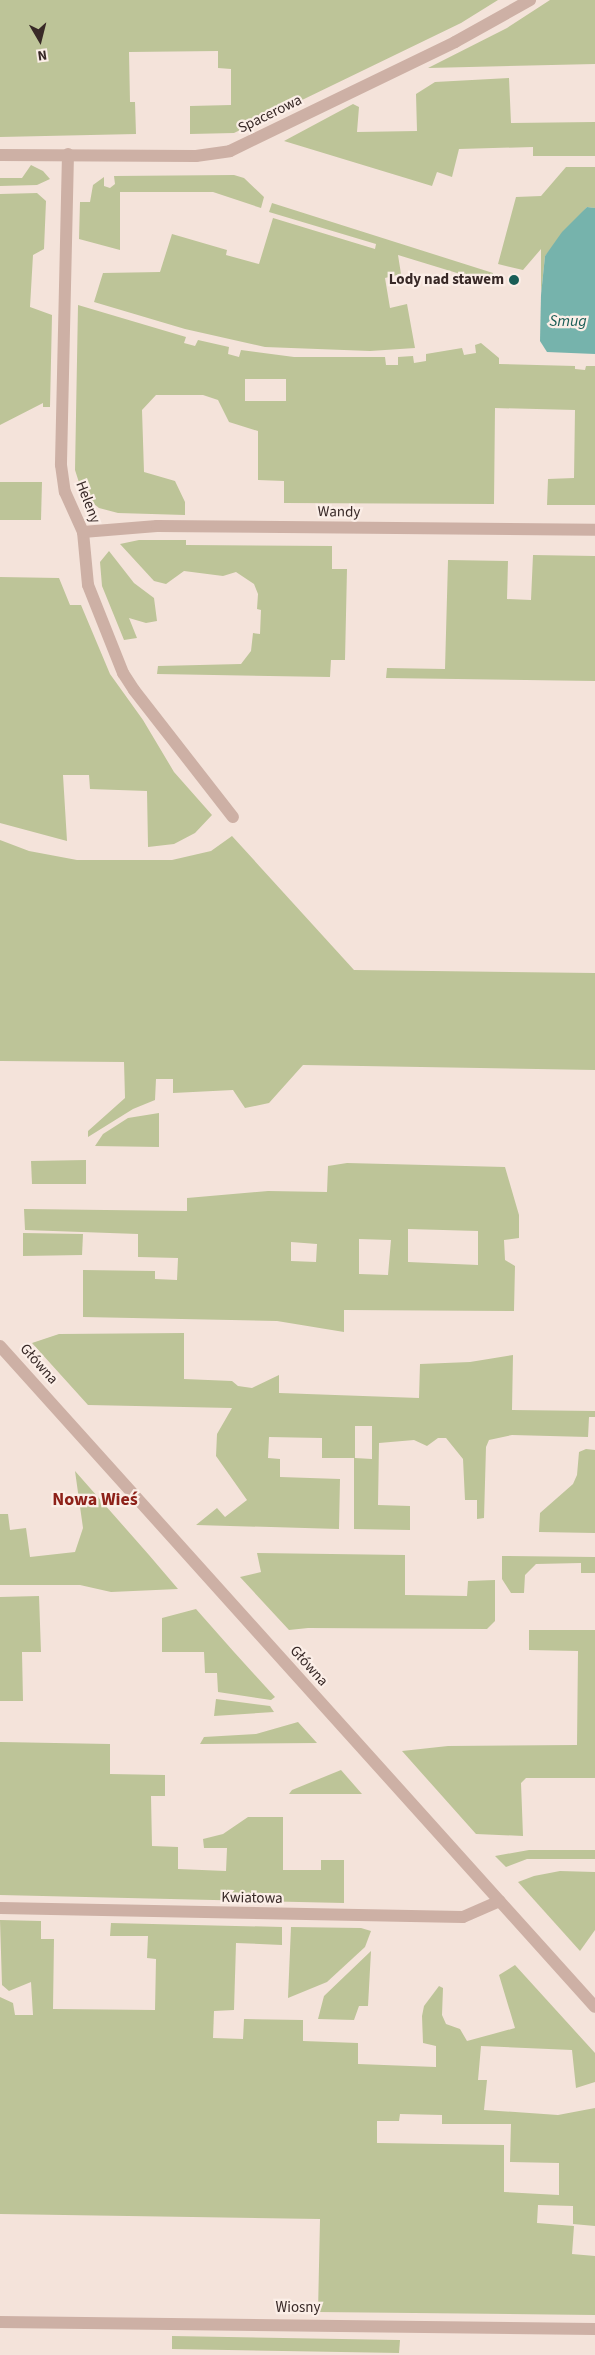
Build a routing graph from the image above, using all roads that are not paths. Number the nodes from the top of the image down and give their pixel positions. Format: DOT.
graph roads {
  1 [pos="530,0"];
  2 [pos="68,154"];
  3 [pos="0,155"];
  4 [pos="595,530"];
  5 [pos="83,532"];
  6 [pos="233,817"];
  7 [pos="0,1346"];
  8 [pos="500,1901"];
  9 [pos="0,1908"];
  10 [pos="595,2007"];
  11 [pos="0,2322"];
  12 [pos="595,2329"];
  1 -- 2 [label="street, Spacerowa"];
  2 -- 3 [label="street, Spacerowa"];
  2 -- 5 [label="street, Heleny"];
  4 -- 5 [label="street, Wandy"];
  5 -- 6 [label="street, Heleny"];
  7 -- 8 [label="street, Główna"];
  8 -- 9 [label="street, Kwiatowa"];
  8 -- 10 [label="street, Główna"];
  11 -- 12 [label="street, Wiosny"];
}
